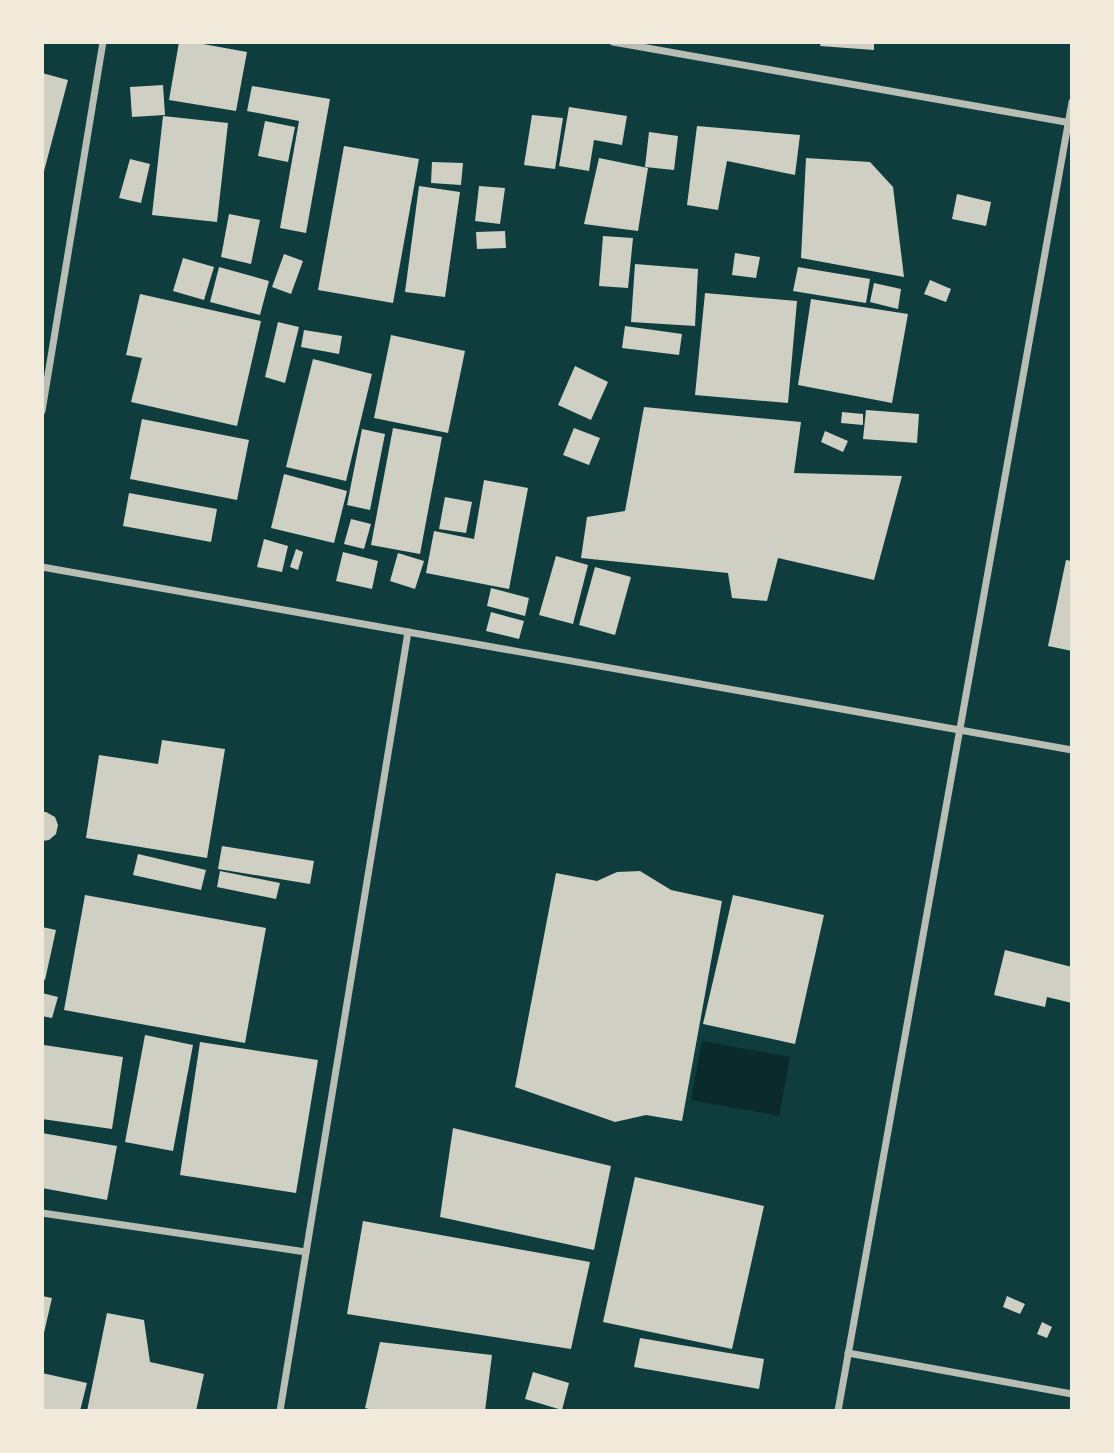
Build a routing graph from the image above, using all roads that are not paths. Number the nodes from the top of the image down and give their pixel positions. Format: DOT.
graph roads {
  1 [pos="103,42"];
  2 [pos="614,42"];
  3 [pos="1072,102"];
  4 [pos="1070,123"];
  5 [pos="42,411"];
  6 [pos="42,567"];
  7 [pos="408,632"];
  8 [pos="959,730"];
  9 [pos="1072,750"];
  10 [pos="42,1213"];
  11 [pos="306,1252"];
  12 [pos="848,1353"];
  13 [pos="1072,1394"];
  14 [pos="280,1411"];
  15 [pos="838,1411"];
  1 -- 5 [label="street"];
  2 -- 4 [label="street"];
  3 -- 4 [label="street"];
  4 -- 8 [label="street"];
  6 -- 7 [label="street"];
  7 -- 8 [label="street"];
  7 -- 11 [label="street"];
  8 -- 9 [label="street"];
  8 -- 12 [label="street"];
  10 -- 11 [label="street"];
  11 -- 14 [label="street"];
  12 -- 13 [label="street"];
  12 -- 15 [label="street"];
}
